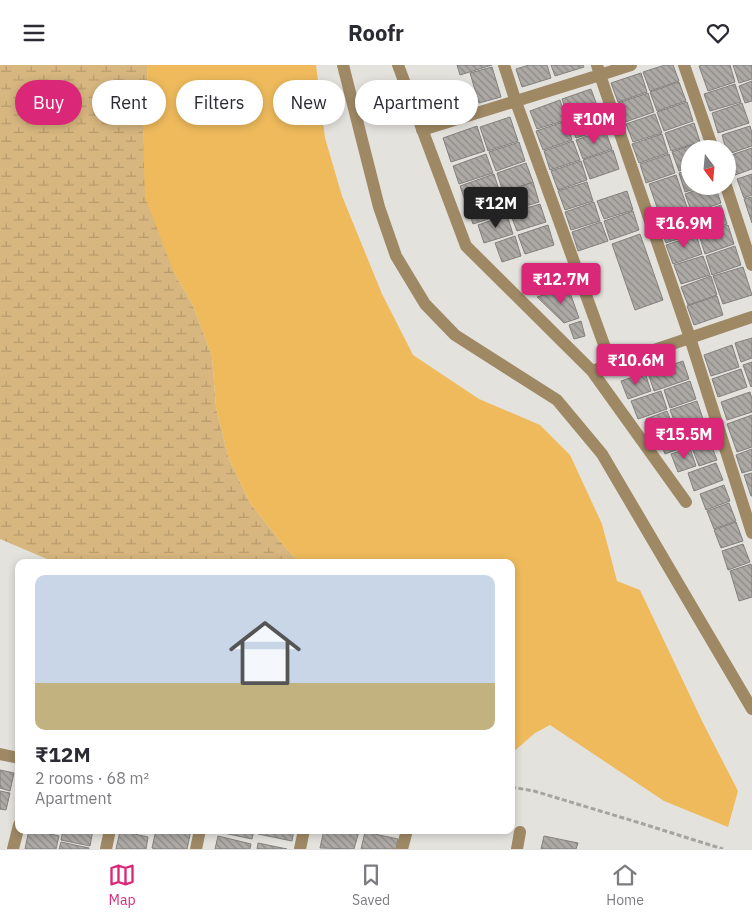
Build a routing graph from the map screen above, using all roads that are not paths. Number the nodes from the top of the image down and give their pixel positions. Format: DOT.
graph roads {
  1 [pos="343,65"];
  2 [pos="398,65"];
  3 [pos="504,65"];
  4 [pos="631,65"];
  5 [pos="684,65"];
  6 [pos="599,70"];
  7 [pos="516,102"];
  8 [pos="422,130"];
  9 [pos="710,140"];
  10 [pos="729,195"];
  11 [pos="752,265"];
  12 [pos="752,317"];
  13 [pos="690,338"];
  14 [pos="611,365"];
  15 [pos="592,371"];
  16 [pos="686,503"];
  17 [pos="752,533"];
  18 [pos="752,709"];
  19 [pos="0,754"];
  20 [pos="15,757"];
  21 [pos="520,832"];
  22 [pos="17,834"];
  23 [pos="109,834"];
  24 [pos="199,834"];
  25 [pos="303,834"];
  26 [pos="406,834"];
  27 [pos="13,849"];
  28 [pos="106,849"];
  29 [pos="196,849"];
  30 [pos="300,849"];
  31 [pos="402,849"];
  32 [pos="517,849"];
  1 -- 18 [label="street"];
  2 -- 8 [label="street"];
  3 -- 7 [label="street"];
  4 -- 6 [label="street"];
  5 -- 9 [label="street"];
  6 -- 7 [label="street"];
  6 -- 13 [label="street"];
  7 -- 8 [label="street"];
  7 -- 14 [label="street"];
  8 -- 15 [label="street"];
  10 -- 11 [label="street"];
  12 -- 13 [label="street"];
  13 -- 14 [label="street"];
  13 -- 17 [label="street"];
  14 -- 15 [label="street"];
  15 -- 16 [label="street"];
  19 -- 20 [label="street"];
  21 -- 32 [label="street"];
  22 -- 27 [label="street"];
  23 -- 28 [label="street"];
  24 -- 29 [label="street"];
  25 -- 30 [label="street"];
  26 -- 31 [label="street"];
}
